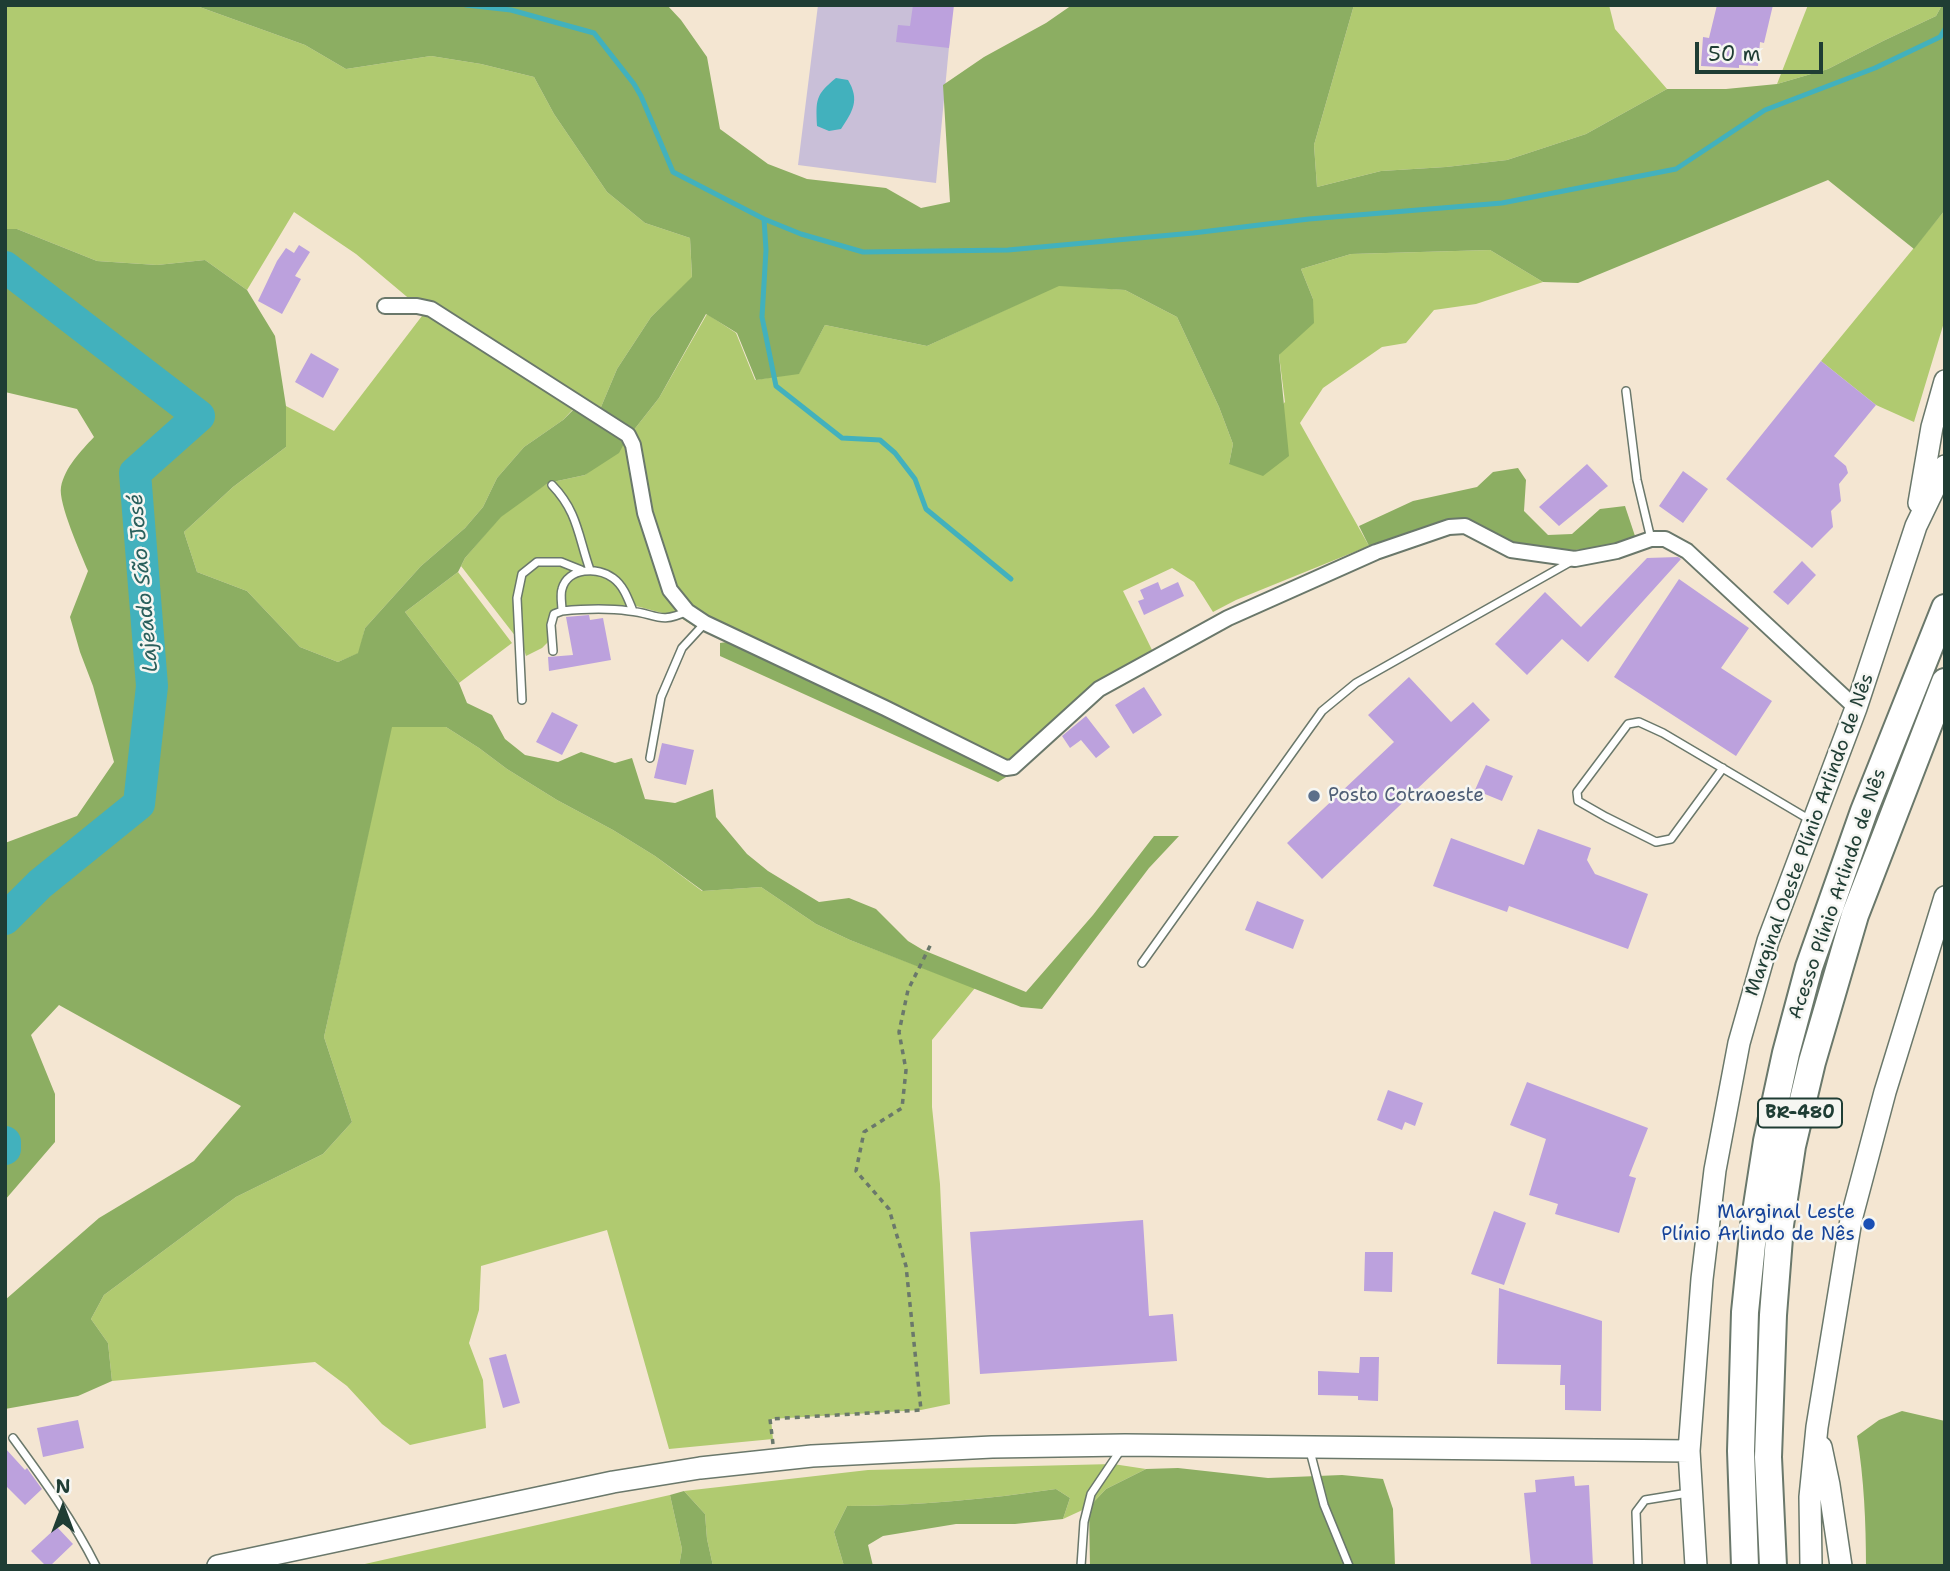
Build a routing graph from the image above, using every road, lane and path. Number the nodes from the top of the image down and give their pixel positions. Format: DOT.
graph roads {
  1 [pos="385,306"];
  2 [pos="1945,381"];
  3 [pos="1626,391"];
  4 [pos="1945,466"];
  5 [pos="552,485"];
  6 [pos="1916,526"];
  7 [pos="1651,539"];
  8 [pos="1575,559"];
  9 [pos="586,570"];
  10 [pos="1945,608"];
  11 [pos="562,611"];
  12 [pos="633,611"];
  13 [pos="687,611"];
  14 [pos="705,623"];
  15 [pos="553,651"];
  16 [pos="1945,682"];
  17 [pos="522,700"];
  18 [pos="1856,708"];
  19 [pos="650,758"];
  20 [pos="1723,768"];
  21 [pos="1814,821"];
  22 [pos="1945,897"];
  23 [pos="931,944"];
  24 [pos="1142,963"];
  25 [pos="1817,1426"];
  26 [pos="13,1438"];
  27 [pos="1125,1445"];
  28 [pos="1309,1446"];
  29 [pos="1689,1451"];
  30 [pos="775,1460"];
  31 [pos="1692,1493"];
  32 [pos="1839,1563"];
  33 [pos="96,1566"];
  34 [pos="218,1566"];
  35 [pos="1081,1566"];
  36 [pos="1349,1566"];
  37 [pos="1638,1566"];
  38 [pos="1696,1566"];
  39 [pos="1745,1566"];
  40 [pos="1773,1566"];
  41 [pos="1811,1566"];
  1 -- 13 [label="street"];
  2 -- 6 [label="main road, Marginal Oeste Plínio Arlindo de Nês"];
  3 -- 7 [label="lane"];
  4 -- 6 [label="main road, Marginal Oeste Plínio Arlindo de Nês"];
  5 -- 9 [label="lane"];
  6 -- 18 [label="main road, Marginal Oeste Plínio Arlindo de Nês"];
  7 -- 8 [label="street"];
  7 -- 18 [label="street"];
  8 -- 14 [label="street"];
  8 -- 24 [label="lane"];
  9 -- 11 [label="lane"];
  9 -- 12 [label="lane"];
  9 -- 17 [label="lane"];
  10 -- 39 [label="highway, Acesso Plínio Arlindo de Nês / BR-480"];
  11 -- 12 [label="lane"];
  11 -- 15 [label="lane"];
  12 -- 13 [label="lane"];
  13 -- 14 [label="street"];
  14 -- 19 [label="lane"];
  16 -- 40 [label="highway, Acesso Plínio Arlindo de Nês / BR-480"];
  18 -- 21 [label="main road, Marginal Oeste Plínio Arlindo de Nês"];
  20 -- 20 [label="lane"];
  20 -- 21 [label="lane"];
  21 -- 29 [label="main road, Marginal Oeste Plínio Arlindo de Nês"];
  22 -- 25 [label="main road"];
  23 -- 30 [label="path"];
  25 -- 32 [label="main road"];
  25 -- 41 [label="main road"];
  26 -- 33 [label="lane"];
  27 -- 28 [label="main road"];
  27 -- 30 [label="main road"];
  27 -- 35 [label="lane"];
  28 -- 29 [label="main road"];
  28 -- 36 [label="lane"];
  29 -- 31 [label="main road, Marginal Oeste Plínio Arlindo de Nês"];
  30 -- 34 [label="main road"];
  31 -- 37 [label="lane"];
  31 -- 38 [label="main road, Marginal Oeste Plínio Arlindo de Nês"];
}
